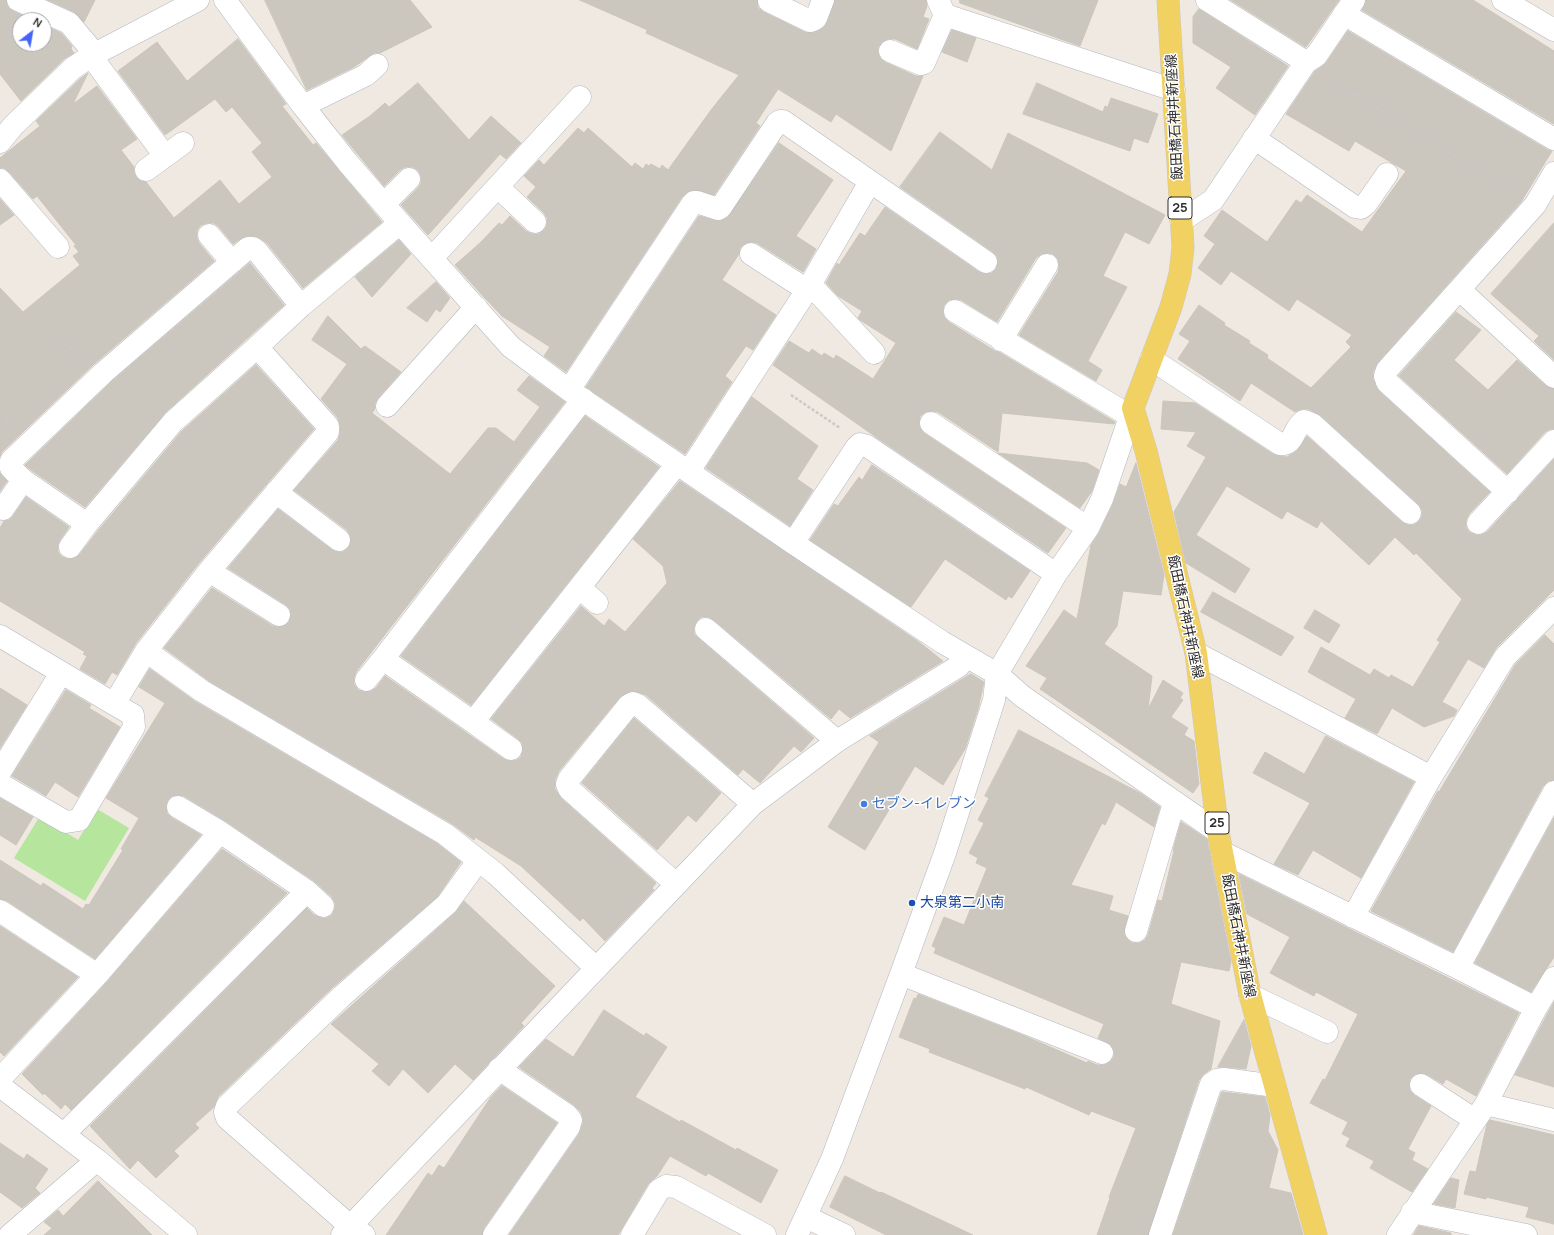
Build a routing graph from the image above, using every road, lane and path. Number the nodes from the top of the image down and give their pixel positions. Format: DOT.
graph roads {
  1 [pos="18,0"];
  2 [pos="198,0"];
  3 [pos="225,0"];
  4 [pos="823,0"];
  5 [pos="1168,0"];
  6 [pos="1207,0"];
  7 [pos="1503,0"];
  8 [pos="769,1"];
  9 [pos="941,7"];
  10 [pos="1349,7"];
  11 [pos="1554,30"];
  12 [pos="890,51"];
  13 [pos="93,55"];
  14 [pos="1306,62"];
  15 [pos="377,65"];
  16 [pos="1174,90"];
  17 [pos="580,97"];
  18 [pos="302,106"];
  19 [pos="4,129"];
  20 [pos="1254,138"];
  21 [pos="1554,139"];
  22 [pos="183,143"];
  23 [pos="165,156"];
  24 [pos="146,170"];
  25 [pos="1554,173"];
  26 [pos="1387,174"];
  27 [pos="409,179"];
  28 [pos="0,180"];
  29 [pos="870,182"];
  30 [pos="498,187"];
  31 [pos="384,204"];
  32 [pos="1535,205"];
  33 [pos="1181,221"];
  34 [pos="536,222"];
  35 [pos="400,223"];
  36 [pos="209,235"];
  37 [pos="58,247"];
  38 [pos="751,254"];
  39 [pos="432,258"];
  40 [pos="232,262"];
  41 [pos="986,262"];
  42 [pos="1047,265"];
  43 [pos="808,287"];
  44 [pos="1460,290"];
  45 [pos="301,306"];
  46 [pos="476,307"];
  47 [pos="955,311"];
  48 [pos="57,338"];
  49 [pos="1001,340"];
  50 [pos="257,347"];
  51 [pos="874,353"];
  52 [pos="1151,360"];
  53 [pos="103,373"];
  54 [pos="1554,377"];
  55 [pos="576,394"];
  56 [pos="791,395"];
  57 [pos="387,406"];
  58 [pos="1131,412"];
  59 [pos="931,423"];
  60 [pos="1554,441"];
  61 [pos="860,444"];
  62 [pos="683,468"];
  63 [pos="23,480"];
  64 [pos="276,492"];
  65 [pos="1508,492"];
  66 [pos="3,509"];
  67 [pos="1410,513"];
  68 [pos="1478,523"];
  69 [pos="87,524"];
  70 [pos="1088,528"];
  71 [pos="339,540"];
  72 [pos="793,543"];
  73 [pos="70,547"];
  74 [pos="209,571"];
  75 [pos="1056,574"];
  76 [pos="580,588"];
  77 [pos="597,603"];
  78 [pos="1554,608"];
  79 [pos="279,615"];
  80 [pos="706,629"];
  81 [pos="0,636"];
  82 [pos="146,651"];
  83 [pos="1196,653"];
  84 [pos="965,657"];
  85 [pos="383,659"];
  86 [pos="61,673"];
  87 [pos="997,674"];
  88 [pos="366,680"];
  89 [pos="114,704"];
  90 [pos="473,722"];
  91 [pos="837,741"];
  92 [pos="511,749"];
  93 [pos="0,772"];
  94 [pos="1431,777"];
  95 [pos="0,784"];
  96 [pos="1554,792"];
  97 [pos="1174,803"];
  98 [pos="753,804"];
  99 [pos="178,807"];
  100 [pos="220,832"];
  101 [pos="1220,842"];
  102 [pos="478,861"];
  103 [pos="676,884"];
  104 [pos="307,891"];
  105 [pos="323,906"];
  106 [pos="0,911"];
  107 [pos="1352,917"];
  108 [pos="1136,931"];
  109 [pos="596,968"];
  110 [pos="1458,968"];
  111 [pos="901,974"];
  112 [pos="97,975"];
  113 [pos="1554,978"];
  114 [pos="1250,995"];
  115 [pos="1536,1008"];
  116 [pos="1327,1032"];
  117 [pos="1102,1053"];
  118 [pos="499,1069"];
  119 [pos="0,1079"];
  120 [pos="1421,1085"];
  121 [pos="0,1086"];
  122 [pos="1275,1086"];
  123 [pos="1480,1112"];
  124 [pos="1554,1120"];
  125 [pos="64,1134"];
  126 [pos="97,1160"];
  127 [pos="1412,1212"];
  128 [pos="802,1226"];
  129 [pos="352,1232"];
  130 [pos="10,1235"];
  131 [pos="186,1235"];
  132 [pos="494,1235"];
  133 [pos="632,1235"];
  134 [pos="765,1235"];
  135 [pos="844,1235"];
  136 [pos="1160,1235"];
  137 [pos="1316,1235"];
  138 [pos="1398,1235"];
  139 [pos="1526,1235"];
  1 -- 13 [label="street"];
  2 -- 13 [label="street"];
  3 -- 18 [label="street"];
  4 -- 8 [label="street"];
  5 -- 16 [label="main road, 飯田橋石神井新座線 / 25"];
  6 -- 14 [label="street"];
  7 -- 11 [label="street"];
  9 -- 12 [label="street"];
  9 -- 16 [label="street"];
  10 -- 14 [label="street"];
  10 -- 21 [label="street"];
  13 -- 19 [label="street"];
  13 -- 23 [label="street"];
  14 -- 20 [label="street"];
  14 -- 32 [label="path"];
  15 -- 18 [label="street"];
  16 -- 33 [label="main road, 飯田橋石神井新座線 / 25"];
  17 -- 30 [label="street"];
  18 -- 31 [label="street"];
  20 -- 26 [label="street"];
  20 -- 33 [label="street"];
  22 -- 23 [label="street"];
  23 -- 24 [label="street"];
  25 -- 32 [label="street"];
  27 -- 31 [label="street"];
  28 -- 37 [label="street"];
  29 -- 41 [label="street"];
  29 -- 43 [label="street"];
  29 -- 55 [label="street"];
  30 -- 34 [label="street"];
  30 -- 39 [label="street"];
  31 -- 35 [label="street"];
  32 -- 44 [label="street"];
  33 -- 52 [label="main road, 飯田橋石神井新座線 / 25"];
  35 -- 39 [label="street"];
  35 -- 45 [label="street"];
  36 -- 40 [label="street"];
  38 -- 43 [label="street"];
  39 -- 46 [label="street"];
  40 -- 45 [label="street"];
  40 -- 53 [label="street"];
  42 -- 49 [label="street"];
  43 -- 51 [label="street"];
  43 -- 62 [label="street"];
  44 -- 54 [label="street"];
  44 -- 65 [label="street"];
  45 -- 50 [label="street"];
  46 -- 55 [label="street"];
  46 -- 57 [label="street"];
  47 -- 49 [label="street"];
  48 -- 53 [label="path"];
  49 -- 58 [label="street"];
  50 -- 64 [label="street"];
  50 -- 69 [label="street"];
  52 -- 58 [label="main road, 飯田橋石神井新座線 / 25"];
  52 -- 67 [label="street"];
  53 -- 63 [label="street"];
  55 -- 62 [label="street"];
  55 -- 85 [label="street"];
  56 -- 61 [label="path"];
  58 -- 70 [label="street"];
  58 -- 83 [label="main road, 飯田橋石神井新座線 / 25"];
  59 -- 70 [label="street"];
  60 -- 65 [label="street"];
  61 -- 72 [label="street"];
  61 -- 75 [label="street"];
  62 -- 72 [label="street"];
  62 -- 76 [label="street"];
  63 -- 66 [label="street"];
  63 -- 69 [label="street"];
  64 -- 71 [label="street"];
  64 -- 74 [label="street"];
  65 -- 68 [label="street"];
  69 -- 73 [label="street"];
  70 -- 75 [label="street"];
  72 -- 84 [label="street"];
  74 -- 79 [label="street"];
  74 -- 82 [label="street"];
  75 -- 87 [label="street"];
  76 -- 77 [label="street"];
  76 -- 90 [label="street"];
  78 -- 94 [label="street"];
  80 -- 91 [label="street"];
  81 -- 86 [label="street"];
  82 -- 89 [label="street"];
  82 -- 102 [label="street"];
  83 -- 94 [label="street"];
  83 -- 101 [label="main road, 飯田橋石神井新座線 / 25"];
  84 -- 87 [label="street"];
  84 -- 91 [label="street"];
  85 -- 88 [label="street"];
  85 -- 90 [label="street"];
  86 -- 89 [label="street"];
  86 -- 93 [label="street"];
  87 -- 97 [label="street"];
  87 -- 111 [label="street"];
  89 -- 95 [label="street"];
  90 -- 92 [label="street"];
  91 -- 98 [label="street"];
  94 -- 107 [label="street"];
  96 -- 110 [label="street"];
  97 -- 101 [label="street"];
  97 -- 108 [label="street"];
  98 -- 103 [label="street"];
  98 -- 103 [label="street"];
  99 -- 100 [label="street"];
  100 -- 104 [label="street"];
  100 -- 112 [label="street"];
  101 -- 107 [label="street"];
  101 -- 114 [label="main road, 飯田橋石神井新座線 / 25"];
  102 -- 109 [label="street"];
  102 -- 129 [label="street"];
  103 -- 109 [label="street"];
  104 -- 105 [label="street"];
  104 -- 125 [label="street"];
  106 -- 112 [label="street"];
  107 -- 110 [label="street"];
  109 -- 118 [label="street"];
  110 -- 115 [label="street"];
  111 -- 117 [label="street"];
  111 -- 128 [label="street"];
  112 -- 119 [label="street"];
  113 -- 115 [label="street"];
  114 -- 116 [label="street"];
  114 -- 122 [label="main road, 飯田橋石神井新座線 / 25"];
  115 -- 123 [label="street"];
  118 -- 129 [label="street"];
  118 -- 132 [label="street"];
  120 -- 123 [label="street"];
  121 -- 125 [label="street"];
  122 -- 136 [label="street"];
  122 -- 137 [label="main road, 飯田橋石神井新座線 / 25"];
  123 -- 124 [label="street"];
  123 -- 127 [label="street"];
  125 -- 126 [label="street"];
  126 -- 130 [label="street"];
  126 -- 131 [label="street"];
  127 -- 138 [label="street"];
  127 -- 139 [label="street"];
  128 -- 135 [label="street"];
  133 -- 134 [label="street"];
}
